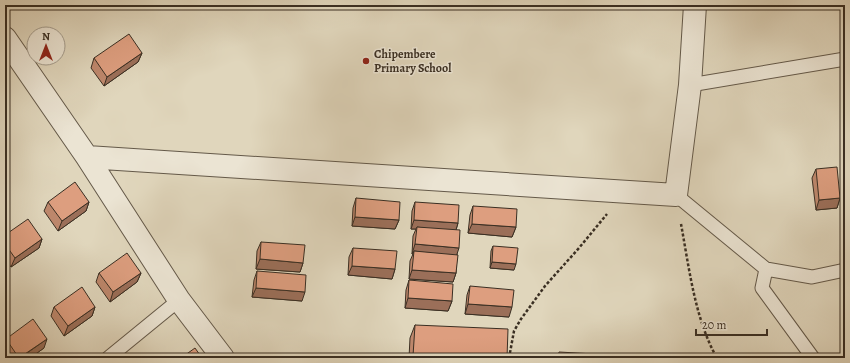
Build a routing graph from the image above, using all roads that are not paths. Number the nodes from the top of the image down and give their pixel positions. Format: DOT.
graph roads {
  1 [pos="695,5"];
  2 [pos="5,38"];
  3 [pos="845,59"];
  4 [pos="690,85"];
  5 [pos="87,157"];
  6 [pos="676,195"];
  7 [pos="766,269"];
  8 [pos="845,270"];
  9 [pos="179,300"];
  10 [pos="108,358"];
  11 [pos="223,358"];
  12 [pos="813,358"];
  1 -- 4 [label="street"];
  2 -- 5 [label="street"];
  3 -- 4 [label="lane"];
  4 -- 6 [label="street"];
  5 -- 6 [label="street"];
  5 -- 9 [label="street"];
  6 -- 7 [label="lane"];
  7 -- 8 [label="lane"];
  7 -- 12 [label="lane"];
  9 -- 10 [label="lane"];
  9 -- 11 [label="street"];
}
